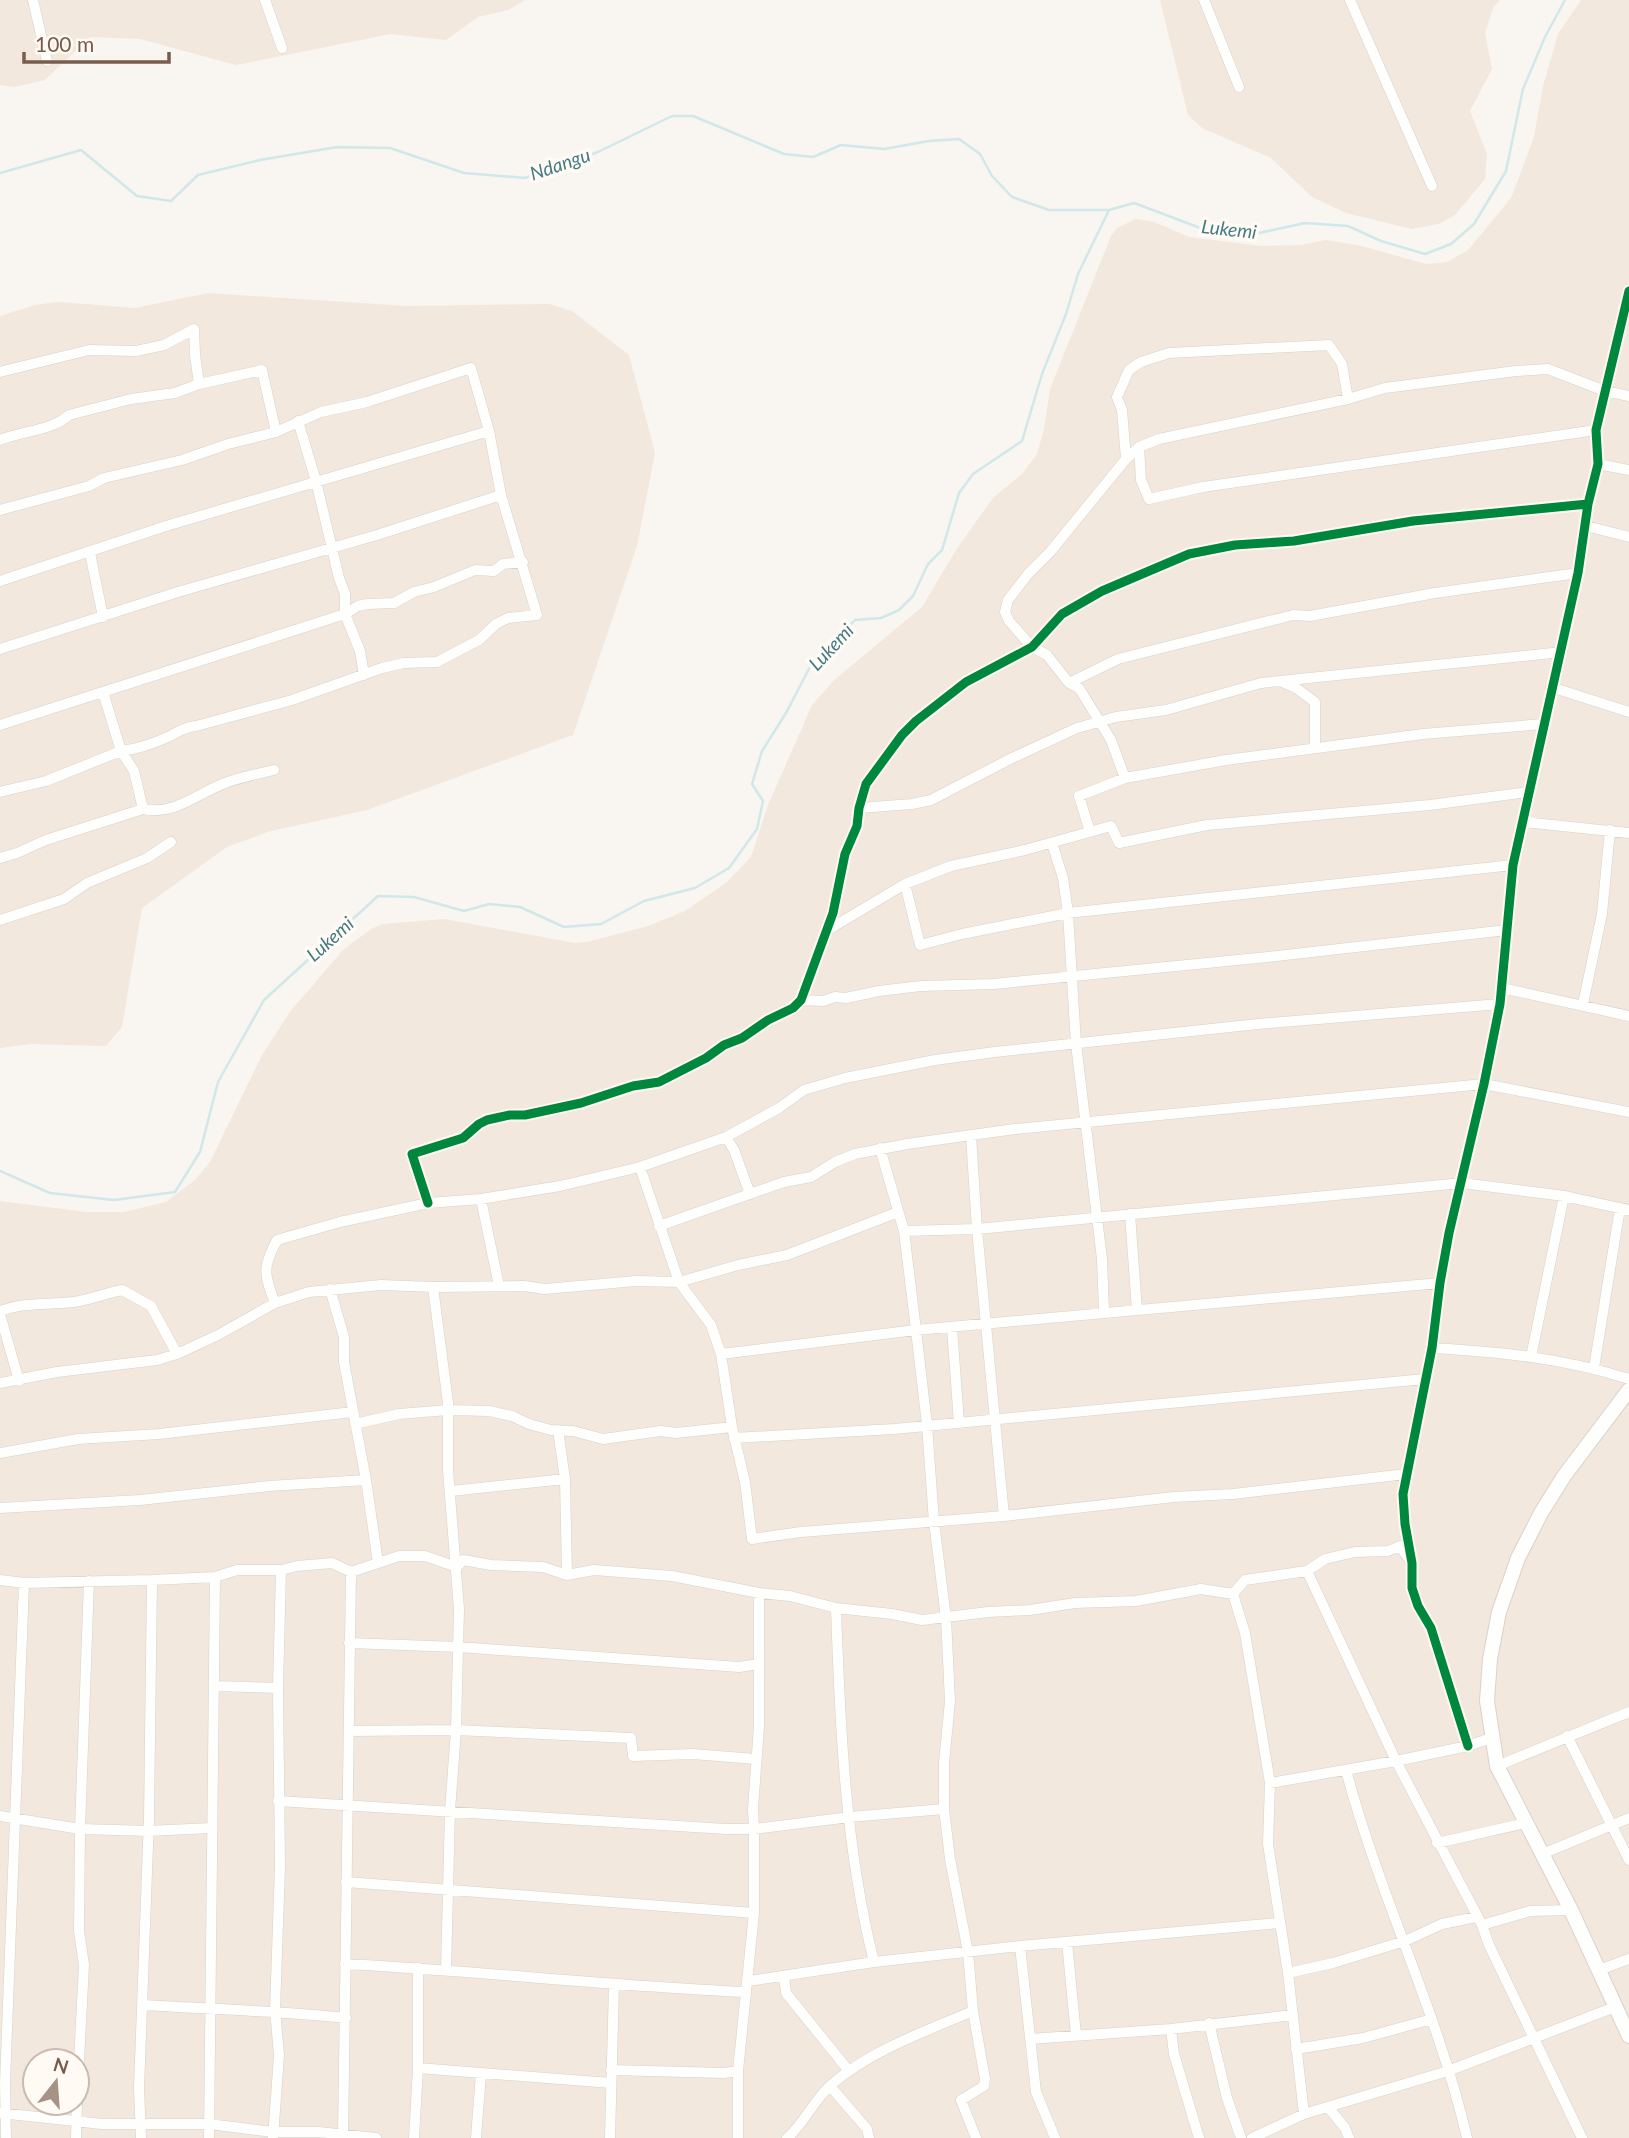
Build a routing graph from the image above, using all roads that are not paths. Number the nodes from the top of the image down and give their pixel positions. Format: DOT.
graph roads {
  1 [pos="33,0"];
  2 [pos="265,0"];
  3 [pos="1204,0"];
  4 [pos="1350,0"];
  5 [pos="282,48"];
  6 [pos="47,61"];
  7 [pos="1240,87"];
  8 [pos="1432,186"];
  9 [pos="1629,291"];
  10 [pos="0,372"];
  11 [pos="199,384"];
  12 [pos="1605,391"];
  13 [pos="1629,396"];
  14 [pos="1348,399"];
  15 [pos="298,421"];
  16 [pos="1596,430"];
  17 [pos="489,431"];
  18 [pos="276,432"];
  19 [pos="0,440"];
  20 [pos="1139,447"];
  21 [pos="1126,459"];
  22 [pos="1598,464"];
  23 [pos="1629,470"];
  24 [pos="316,481"];
  25 [pos="501,495"];
  26 [pos="1588,503"];
  27 [pos="0,510"];
  28 [pos="1586,526"];
  29 [pos="1629,537"];
  30 [pos="331,548"];
  31 [pos="90,553"];
  32 [pos="523,562"];
  33 [pos="1578,573"];
  34 [pos="0,581"];
  35 [pos="345,614"];
  36 [pos="103,617"];
  37 [pos="1032,647"];
  38 [pos="0,649"];
  39 [pos="1562,652"];
  40 [pos="364,675"];
  41 [pos="1281,682"];
  42 [pos="1069,684"];
  43 [pos="1551,687"];
  44 [pos="103,692"];
  45 [pos="1629,712"];
  46 [pos="1099,721"];
  47 [pos="1543,724"];
  48 [pos="0,725"];
  49 [pos="1315,747"];
  50 [pos="121,751"];
  51 [pos="274,770"];
  52 [pos="1125,778"];
  53 [pos="0,792"];
  54 [pos="1528,792"];
  55 [pos="859,808"];
  56 [pos="143,809"];
  57 [pos="1524,822"];
  58 [pos="1610,830"];
  59 [pos="1090,832"];
  60 [pos="1629,834"];
  61 [pos="171,842"];
  62 [pos="1052,843"];
  63 [pos="0,858"];
  64 [pos="1513,865"];
  65 [pos="905,884"];
  66 [pos="1068,913"];
  67 [pos="0,920"];
  68 [pos="1507,930"];
  69 [pos="826,932"];
  70 [pos="1073,976"];
  71 [pos="1502,988"];
  72 [pos="801,1000"];
  73 [pos="1500,1004"];
  74 [pos="1583,1004"];
  75 [pos="1629,1016"];
  76 [pos="1076,1044"];
  77 [pos="1484,1084"];
  78 [pos="1629,1112"];
  79 [pos="1085,1122"];
  80 [pos="971,1136"];
  81 [pos="726,1137"];
  82 [pos="880,1148"];
  83 [pos="640,1167"];
  84 [pos="1462,1183"];
  85 [pos="750,1194"];
  86 [pos="1564,1196"];
  87 [pos="481,1199"];
  88 [pos="428,1203"];
  89 [pos="1624,1209"];
  90 [pos="898,1212"];
  91 [pos="1130,1214"];
  92 [pos="1096,1217"];
  93 [pos="659,1226"];
  94 [pos="977,1229"];
  95 [pos="904,1231"];
  96 [pos="679,1282"];
  97 [pos="1440,1283"];
  98 [pos="499,1286"];
  99 [pos="433,1287"];
  100 [pos="330,1289"];
  101 [pos="275,1303"];
  102 [pos="1137,1310"];
  103 [pos="0,1312"];
  104 [pos="1104,1312"];
  105 [pos="986,1325"];
  106 [pos="952,1328"];
  107 [pos="916,1330"];
  108 [pos="1432,1348"];
  109 [pos="177,1354"];
  110 [pos="721,1354"];
  111 [pos="1531,1357"];
  112 [pos="1594,1368"];
  113 [pos="1425,1379"];
  114 [pos="1629,1379"];
  115 [pos="19,1381"];
  116 [pos="0,1383"];
  117 [pos="1629,1390"];
  118 [pos="447,1410"];
  119 [pos="353,1412"];
  120 [pos="994,1420"];
  121 [pos="960,1423"];
  122 [pos="355,1424"];
  123 [pos="927,1425"];
  124 [pos="558,1430"];
  125 [pos="733,1432"];
  126 [pos="0,1453"];
  127 [pos="1406,1474"];
  128 [pos="565,1479"];
  129 [pos="366,1480"];
  130 [pos="451,1491"];
  131 [pos="0,1508"];
  132 [pos="1004,1516"];
  133 [pos="934,1522"];
  134 [pos="378,1563"];
  135 [pos="1412,1563"];
  136 [pos="457,1567"];
  137 [pos="281,1570"];
  138 [pos="1307,1571"];
  139 [pos="351,1572"];
  140 [pos="567,1575"];
  141 [pos="215,1577"];
  142 [pos="0,1580"];
  143 [pos="152,1580"];
  144 [pos="89,1581"];
  145 [pos="24,1583"];
  146 [pos="760,1593"];
  147 [pos="1233,1594"];
  148 [pos="836,1608"];
  149 [pos="946,1618"];
  150 [pos="349,1643"];
  151 [pos="458,1647"];
  152 [pos="758,1664"];
  153 [pos="215,1686"];
  154 [pos="278,1688"];
  155 [pos="1629,1712"];
  156 [pos="456,1730"];
  157 [pos="348,1731"];
  158 [pos="1567,1736"];
  159 [pos="1494,1737"];
  160 [pos="1468,1746"];
  161 [pos="755,1759"];
  162 [pos="1396,1761"];
  163 [pos="1497,1766"];
  164 [pos="1346,1770"];
  165 [pos="1270,1783"];
  166 [pos="278,1801"];
  167 [pos="348,1804"];
  168 [pos="944,1810"];
  169 [pos="450,1811"];
  170 [pos="0,1816"];
  171 [pos="850,1817"];
  172 [pos="1629,1818"];
  173 [pos="16,1819"];
  174 [pos="1526,1824"];
  175 [pos="1612,1825"];
  176 [pos="211,1828"];
  177 [pos="80,1829"];
  178 [pos="754,1829"];
  179 [pos="148,1831"];
  180 [pos="1437,1843"];
  181 [pos="1542,1854"];
  182 [pos="1629,1860"];
  183 [pos="346,1882"];
  184 [pos="450,1890"];
  185 [pos="1572,1910"];
  186 [pos="754,1913"];
  187 [pos="1479,1921"];
  188 [pos="1279,1923"];
  189 [pos="1405,1941"];
  190 [pos="1067,1942"];
  191 [pos="1020,1946"];
  192 [pos="968,1952"];
  193 [pos="1629,1959"];
  194 [pos="874,1962"];
  195 [pos="345,1964"];
  196 [pos="418,1968"];
  197 [pos="446,1970"];
  198 [pos="1599,1970"];
  199 [pos="1289,1973"];
  200 [pos="784,1976"];
  201 [pos="748,1981"];
  202 [pos="614,1984"];
  203 [pos="746,1992"];
  204 [pos="142,2005"];
  205 [pos="1615,2007"];
  206 [pos="211,2010"];
  207 [pos="275,2011"];
  208 [pos="973,2011"];
  209 [pos="1293,2015"];
  210 [pos="346,2018"];
  211 [pos="1432,2019"];
  212 [pos="1209,2023"];
  213 [pos="1171,2029"];
  214 [pos="1076,2035"];
  215 [pos="1629,2036"];
  216 [pos="1030,2039"];
  217 [pos="1535,2040"];
  218 [pos="80,2047"];
  219 [pos="1296,2049"];
  220 [pos="418,2068"];
  221 [pos="611,2070"];
  222 [pos="849,2070"];
  223 [pos="738,2071"];
  224 [pos="1448,2071"];
  225 [pos="481,2074"];
  226 [pos="611,2082"];
  227 [pos="830,2085"];
  228 [pos="1328,2107"];
  229 [pos="4,2113"];
  230 [pos="1304,2114"];
  231 [pos="76,2117"];
  232 [pos="76,2120"];
  233 [pos="141,2123"];
  234 [pos="209,2124"];
  235 [pos="273,2135"];
  236 [pos="342,2136"];
  237 [pos="6,2138"];
  238 [pos="76,2138"];
  239 [pos="141,2138"];
  240 [pos="209,2138"];
  241 [pos="376,2138"];
  242 [pos="414,2138"];
  243 [pos="476,2138"];
  244 [pos="610,2138"];
  245 [pos="738,2138"];
  246 [pos="787,2138"];
  247 [pos="869,2138"];
  248 [pos="976,2138"];
  249 [pos="1055,2138"];
  250 [pos="1199,2138"];
  251 [pos="1241,2138"];
  252 [pos="1252,2138"];
  253 [pos="1349,2138"];
  254 [pos="1467,2138"];
  255 [pos="1582,2138"];
  1 -- 6 [label="street"];
  2 -- 5 [label="street"];
  3 -- 7 [label="street"];
  4 -- 8 [label="street"];
  9 -- 12 [label="street"];
  10 -- 11 [label="street"];
  11 -- 18 [label="street"];
  11 -- 19 [label="street"];
  12 -- 13 [label="street"];
  12 -- 14 [label="street"];
  12 -- 16 [label="street"];
  14 -- 20 [label="street"];
  14 -- 21 [label="street"];
  15 -- 17 [label="street"];
  15 -- 18 [label="street"];
  15 -- 24 [label="street"];
  16 -- 20 [label="street"];
  16 -- 22 [label="street"];
  17 -- 24 [label="street"];
  17 -- 25 [label="street"];
  18 -- 27 [label="street"];
  20 -- 21 [label="street"];
  21 -- 37 [label="street"];
  22 -- 23 [label="street"];
  22 -- 26 [label="street"];
  24 -- 30 [label="street"];
  24 -- 31 [label="street"];
  25 -- 30 [label="street"];
  25 -- 32 [label="street"];
  26 -- 28 [label="street"];
  26 -- 37 [label="street"];
  28 -- 29 [label="street"];
  28 -- 33 [label="street"];
  30 -- 35 [label="street"];
  30 -- 36 [label="street"];
  31 -- 34 [label="street"];
  31 -- 36 [label="street"];
  32 -- 35 [label="street"];
  32 -- 40 [label="street"];
  33 -- 39 [label="street"];
  33 -- 42 [label="street"];
  35 -- 40 [label="street"];
  35 -- 44 [label="street"];
  36 -- 38 [label="street"];
  37 -- 42 [label="street"];
  37 -- 55 [label="street"];
  39 -- 41 [label="street"];
  39 -- 43 [label="street"];
  40 -- 50 [label="street"];
  41 -- 46 [label="street"];
  41 -- 49 [label="street"];
  42 -- 46 [label="street"];
  43 -- 45 [label="street"];
  43 -- 47 [label="street"];
  44 -- 48 [label="street"];
  44 -- 50 [label="street"];
  46 -- 52 [label="street"];
  46 -- 55 [label="street"];
  47 -- 49 [label="street"];
  47 -- 54 [label="street"];
  49 -- 52 [label="street"];
  50 -- 53 [label="street"];
  50 -- 56 [label="street"];
  51 -- 56 [label="street"];
  52 -- 59 [label="street"];
  54 -- 57 [label="street"];
  54 -- 59 [label="street"];
  55 -- 69 [label="street"];
  56 -- 63 [label="street"];
  57 -- 58 [label="street"];
  57 -- 64 [label="street"];
  58 -- 60 [label="street"];
  58 -- 74 [label="street"];
  59 -- 62 [label="street"];
  61 -- 67 [label="street"];
  62 -- 65 [label="street"];
  62 -- 66 [label="street"];
  64 -- 66 [label="street"];
  64 -- 68 [label="street"];
  65 -- 66 [label="street"];
  65 -- 69 [label="street"];
  66 -- 70 [label="street"];
  68 -- 70 [label="street"];
  68 -- 71 [label="street"];
  69 -- 72 [label="street"];
  70 -- 72 [label="street"];
  70 -- 76 [label="street"];
  71 -- 73 [label="street"];
  71 -- 74 [label="street"];
  72 -- 88 [label="street"];
  73 -- 76 [label="street"];
  73 -- 77 [label="street"];
  74 -- 75 [label="street"];
  76 -- 79 [label="street"];
  76 -- 81 [label="street"];
  77 -- 78 [label="street"];
  77 -- 79 [label="street"];
  77 -- 84 [label="street"];
  79 -- 80 [label="street"];
  79 -- 92 [label="street"];
  80 -- 82 [label="street"];
  80 -- 94 [label="street"];
  81 -- 83 [label="street"];
  81 -- 85 [label="street"];
  82 -- 85 [label="street"];
  82 -- 90 [label="street"];
  83 -- 87 [label="street"];
  83 -- 93 [label="street"];
  84 -- 86 [label="street"];
  84 -- 91 [label="street"];
  84 -- 97 [label="street"];
  85 -- 93 [label="street"];
  86 -- 89 [label="street"];
  86 -- 111 [label="street"];
  87 -- 88 [label="street"];
  87 -- 98 [label="street"];
  88 -- 101 [label="street"];
  89 -- 112 [label="street"];
  90 -- 95 [label="street"];
  90 -- 96 [label="street"];
  91 -- 92 [label="street"];
  91 -- 102 [label="street"];
  92 -- 94 [label="street"];
  92 -- 104 [label="street"];
  93 -- 96 [label="street"];
  94 -- 95 [label="street"];
  94 -- 105 [label="street"];
  95 -- 107 [label="street"];
  96 -- 98 [label="street"];
  96 -- 110 [label="street"];
  97 -- 102 [label="street"];
  97 -- 108 [label="street"];
  98 -- 99 [label="street"];
  99 -- 100 [label="street"];
  99 -- 118 [label="street"];
  100 -- 101 [label="street"];
  100 -- 119 [label="street"];
  101 -- 109 [label="street"];
  102 -- 104 [label="street"];
  103 -- 109 [label="street"];
  103 -- 115 [label="street"];
  104 -- 105 [label="street"];
  105 -- 106 [label="street"];
  105 -- 120 [label="street"];
  106 -- 107 [label="street"];
  106 -- 121 [label="street"];
  107 -- 110 [label="street"];
  107 -- 123 [label="street"];
  108 -- 111 [label="street"];
  108 -- 113 [label="street"];
  109 -- 115 [label="street"];
  110 -- 125 [label="street"];
  111 -- 112 [label="street"];
  112 -- 114 [label="street"];
  113 -- 120 [label="street"];
  113 -- 127 [label="street"];
  115 -- 116 [label="street"];
  117 -- 159 [label="street"];
  118 -- 122 [label="street"];
  118 -- 124 [label="street"];
  118 -- 130 [label="street"];
  119 -- 122 [label="street"];
  119 -- 126 [label="street"];
  120 -- 121 [label="street"];
  120 -- 132 [label="street"];
  121 -- 123 [label="street"];
  122 -- 129 [label="street"];
  123 -- 125 [label="street"];
  123 -- 133 [label="street"];
  124 -- 125 [label="street"];
  124 -- 128 [label="street"];
  125 -- 133 [label="street"];
  127 -- 132 [label="street"];
  127 -- 135 [label="street"];
  128 -- 130 [label="street"];
  128 -- 140 [label="street"];
  129 -- 131 [label="street"];
  129 -- 134 [label="street"];
  130 -- 136 [label="street"];
  132 -- 133 [label="street"];
  133 -- 149 [label="street"];
  134 -- 136 [label="street"];
  134 -- 139 [label="street"];
  135 -- 138 [label="street"];
  135 -- 160 [label="street"];
  136 -- 140 [label="street"];
  136 -- 151 [label="street"];
  137 -- 139 [label="street"];
  137 -- 141 [label="street"];
  137 -- 154 [label="street"];
  138 -- 147 [label="street"];
  138 -- 162 [label="street"];
  139 -- 150 [label="street"];
  140 -- 146 [label="street"];
  141 -- 143 [label="street"];
  141 -- 153 [label="street"];
  142 -- 145 [label="street"];
  143 -- 144 [label="street"];
  143 -- 179 [label="street"];
  144 -- 145 [label="street"];
  144 -- 177 [label="street"];
  145 -- 173 [label="street"];
  146 -- 148 [label="street"];
  146 -- 152 [label="street"];
  147 -- 149 [label="street"];
  147 -- 165 [label="street"];
  148 -- 149 [label="street"];
  148 -- 171 [label="street"];
  149 -- 168 [label="street"];
  150 -- 151 [label="street"];
  150 -- 157 [label="street"];
  151 -- 152 [label="street"];
  151 -- 156 [label="street"];
  152 -- 161 [label="street"];
  153 -- 154 [label="street"];
  153 -- 176 [label="street"];
  154 -- 166 [label="street"];
  155 -- 158 [label="street"];
  156 -- 157 [label="street"];
  156 -- 161 [label="street"];
  156 -- 169 [label="street"];
  157 -- 167 [label="street"];
  158 -- 163 [label="street"];
  158 -- 175 [label="street"];
  159 -- 160 [label="street"];
  159 -- 163 [label="street"];
  160 -- 162 [label="street"];
  161 -- 178 [label="street"];
  162 -- 164 [label="street"];
  162 -- 180 [label="street"];
  163 -- 174 [label="street"];
  164 -- 165 [label="street"];
  164 -- 189 [label="street"];
  165 -- 188 [label="street"];
  166 -- 167 [label="street"];
  166 -- 207 [label="street"];
  167 -- 169 [label="street"];
  167 -- 183 [label="street"];
  168 -- 171 [label="street"];
  168 -- 192 [label="street"];
  169 -- 178 [label="street"];
  169 -- 184 [label="street"];
  170 -- 173 [label="street"];
  171 -- 178 [label="street"];
  171 -- 194 [label="street"];
  172 -- 175 [label="street"];
  173 -- 177 [label="street"];
  173 -- 229 [label="street"];
  174 -- 180 [label="street"];
  174 -- 181 [label="street"];
  175 -- 181 [label="street"];
  175 -- 182 [label="street"];
  176 -- 179 [label="street"];
  176 -- 206 [label="street"];
  177 -- 179 [label="street"];
  177 -- 218 [label="street"];
  178 -- 186 [label="street"];
  179 -- 204 [label="street"];
  180 -- 187 [label="street"];
  181 -- 185 [label="street"];
  183 -- 184 [label="street"];
  183 -- 195 [label="street"];
  184 -- 186 [label="street"];
  184 -- 197 [label="street"];
  185 -- 187 [label="street"];
  185 -- 198 [label="street"];
  186 -- 201 [label="street"];
  187 -- 189 [label="street"];
  187 -- 217 [label="street"];
  188 -- 190 [label="street"];
  188 -- 199 [label="street"];
  189 -- 199 [label="street"];
  189 -- 211 [label="street"];
  190 -- 191 [label="street"];
  190 -- 214 [label="street"];
  191 -- 192 [label="street"];
  191 -- 216 [label="street"];
  192 -- 194 [label="street"];
  192 -- 208 [label="street"];
  193 -- 198 [label="street"];
  194 -- 200 [label="street"];
  195 -- 196 [label="street"];
  195 -- 210 [label="street"];
  196 -- 197 [label="street"];
  196 -- 220 [label="street"];
  197 -- 202 [label="street"];
  198 -- 205 [label="street"];
  199 -- 209 [label="street"];
  200 -- 201 [label="street"];
  200 -- 222 [label="street"];
  201 -- 203 [label="street"];
  202 -- 203 [label="street"];
  202 -- 221 [label="street"];
  203 -- 223 [label="street"];
  204 -- 206 [label="street"];
  204 -- 233 [label="street"];
  205 -- 215 [label="street"];
  205 -- 217 [label="street"];
  206 -- 207 [label="street"];
  206 -- 234 [label="street"];
  207 -- 210 [label="street"];
  207 -- 235 [label="street"];
  208 -- 222 [label="street"];
  208 -- 248 [label="street"];
  209 -- 212 [label="street"];
  209 -- 219 [label="street"];
  210 -- 236 [label="street"];
  211 -- 219 [label="street"];
  211 -- 224 [label="street"];
  212 -- 213 [label="street"];
  212 -- 251 [label="street"];
  213 -- 214 [label="street"];
  213 -- 250 [label="street"];
  214 -- 216 [label="street"];
  216 -- 249 [label="street"];
  217 -- 224 [label="street"];
  217 -- 255 [label="street"];
  219 -- 230 [label="street"];
  220 -- 225 [label="street"];
  220 -- 242 [label="street"];
  221 -- 223 [label="street"];
  221 -- 226 [label="street"];
  222 -- 227 [label="street"];
  223 -- 245 [label="street"];
  224 -- 228 [label="street"];
  224 -- 254 [label="street"];
  225 -- 226 [label="street"];
  225 -- 243 [label="street"];
  226 -- 244 [label="street"];
  227 -- 246 [label="street"];
  227 -- 247 [label="street"];
  228 -- 230 [label="street"];
  228 -- 253 [label="street"];
  229 -- 232 [label="street"];
  229 -- 237 [label="street"];
  230 -- 252 [label="street"];
  231 -- 232 [label="street"];
  232 -- 233 [label="street"];
  232 -- 238 [label="street"];
  233 -- 234 [label="street"];
  233 -- 239 [label="street"];
  234 -- 235 [label="street"];
  234 -- 240 [label="street"];
  235 -- 236 [label="street"];
  236 -- 241 [label="street"];
}
